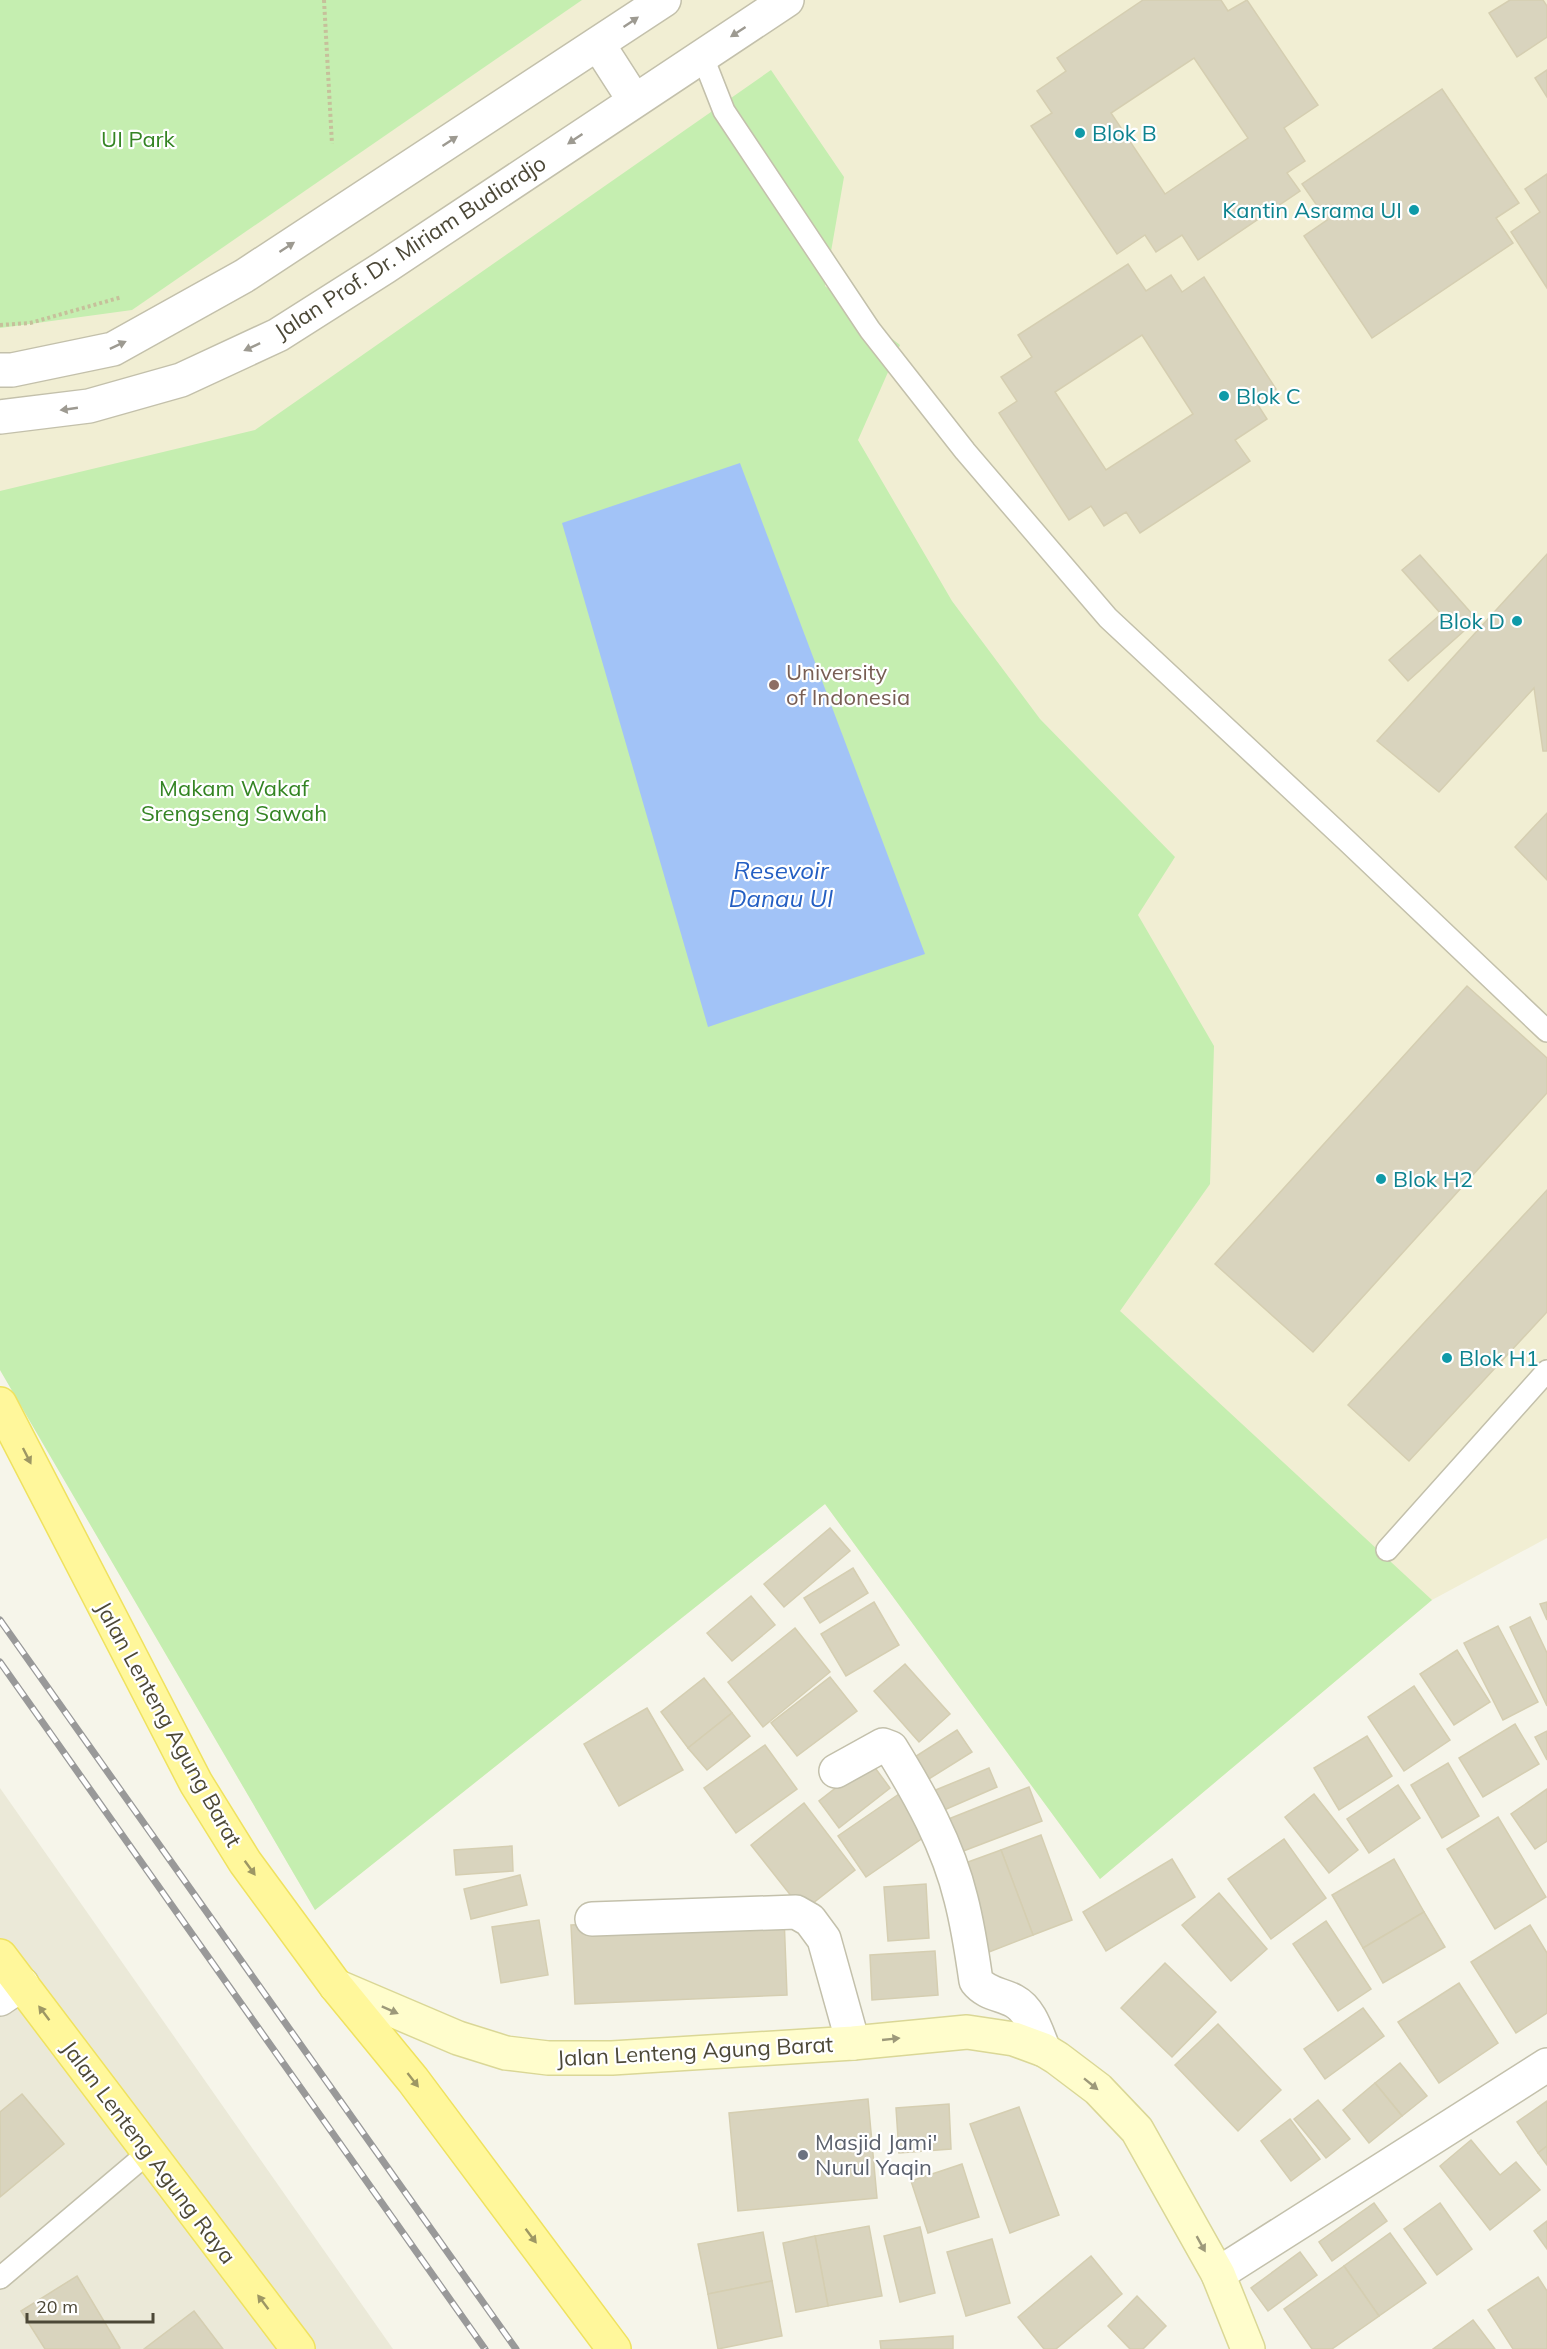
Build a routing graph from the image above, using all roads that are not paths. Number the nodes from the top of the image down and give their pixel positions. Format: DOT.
graph roads {
  1 [pos="664,0"];
  2 [pos="787,0"];
  3 [pos="598,44"];
  4 [pos="702,55"];
  5 [pos="634,100"];
  6 [pos="0,370"];
  7 [pos="0,417"];
  8 [pos="1547,1031"];
  9 [pos="1547,1371"];
  10 [pos="0,1404"];
  11 [pos="1387,1550"];
  12 [pos="836,1771"];
  13 [pos="592,1919"];
  14 [pos="0,1956"];
  15 [pos="336,1986"];
  16 [pos="11,1991"];
  17 [pos="853,2043"];
  18 [pos="1044,2050"];
  19 [pos="1547,2065"];
  20 [pos="149,2152"];
  21 [pos="1218,2274"];
  22 [pos="0,2278"];
  23 [pos="298,2349"];
  24 [pos="614,2349"];
  25 [pos="1248,2349"];
  3 -- 1 [label="street, one-way"];
  2 -- 4 [label="street, Jalan Prof. Dr. Miriam Budiardjo, one-way"];
  3 -- 5 [label="street"];
  6 -- 3 [label="street, one-way"];
  4 -- 5 [label="street, Jalan Prof. Dr. Miriam Budiardjo"];
  4 -- 8 [label="lane"];
  5 -- 7 [label="street, Jalan Prof. Dr. Miriam Budiardjo, one-way"];
  9 -- 11 [label="lane"];
  10 -- 15 [label="main road, Jalan Lenteng Agung Barat, one-way"];
  12 -- 18 [label="street"];
  13 -- 17 [label="street"];
  14 -- 16 [label="main road, Jalan Lenteng Agung Raya"];
  15 -- 17 [label="main road, Jalan Lenteng Agung Barat, one-way"];
  15 -- 24 [label="main road, one-way"];
  20 -- 16 [label="main road, Jalan Lenteng Agung Raya, one-way"];
  17 -- 18 [label="main road, Jalan Lenteng Agung Barat, one-way"];
  18 -- 21 [label="main road, Jalan Lenteng Agung Barat, one-way"];
  19 -- 21 [label="street"];
  20 -- 22 [label="lane"];
  23 -- 20 [label="main road, Jalan Lenteng Agung Raya, one-way"];
  21 -- 25 [label="main road, Jalan Lenteng Agung Barat"];
}
